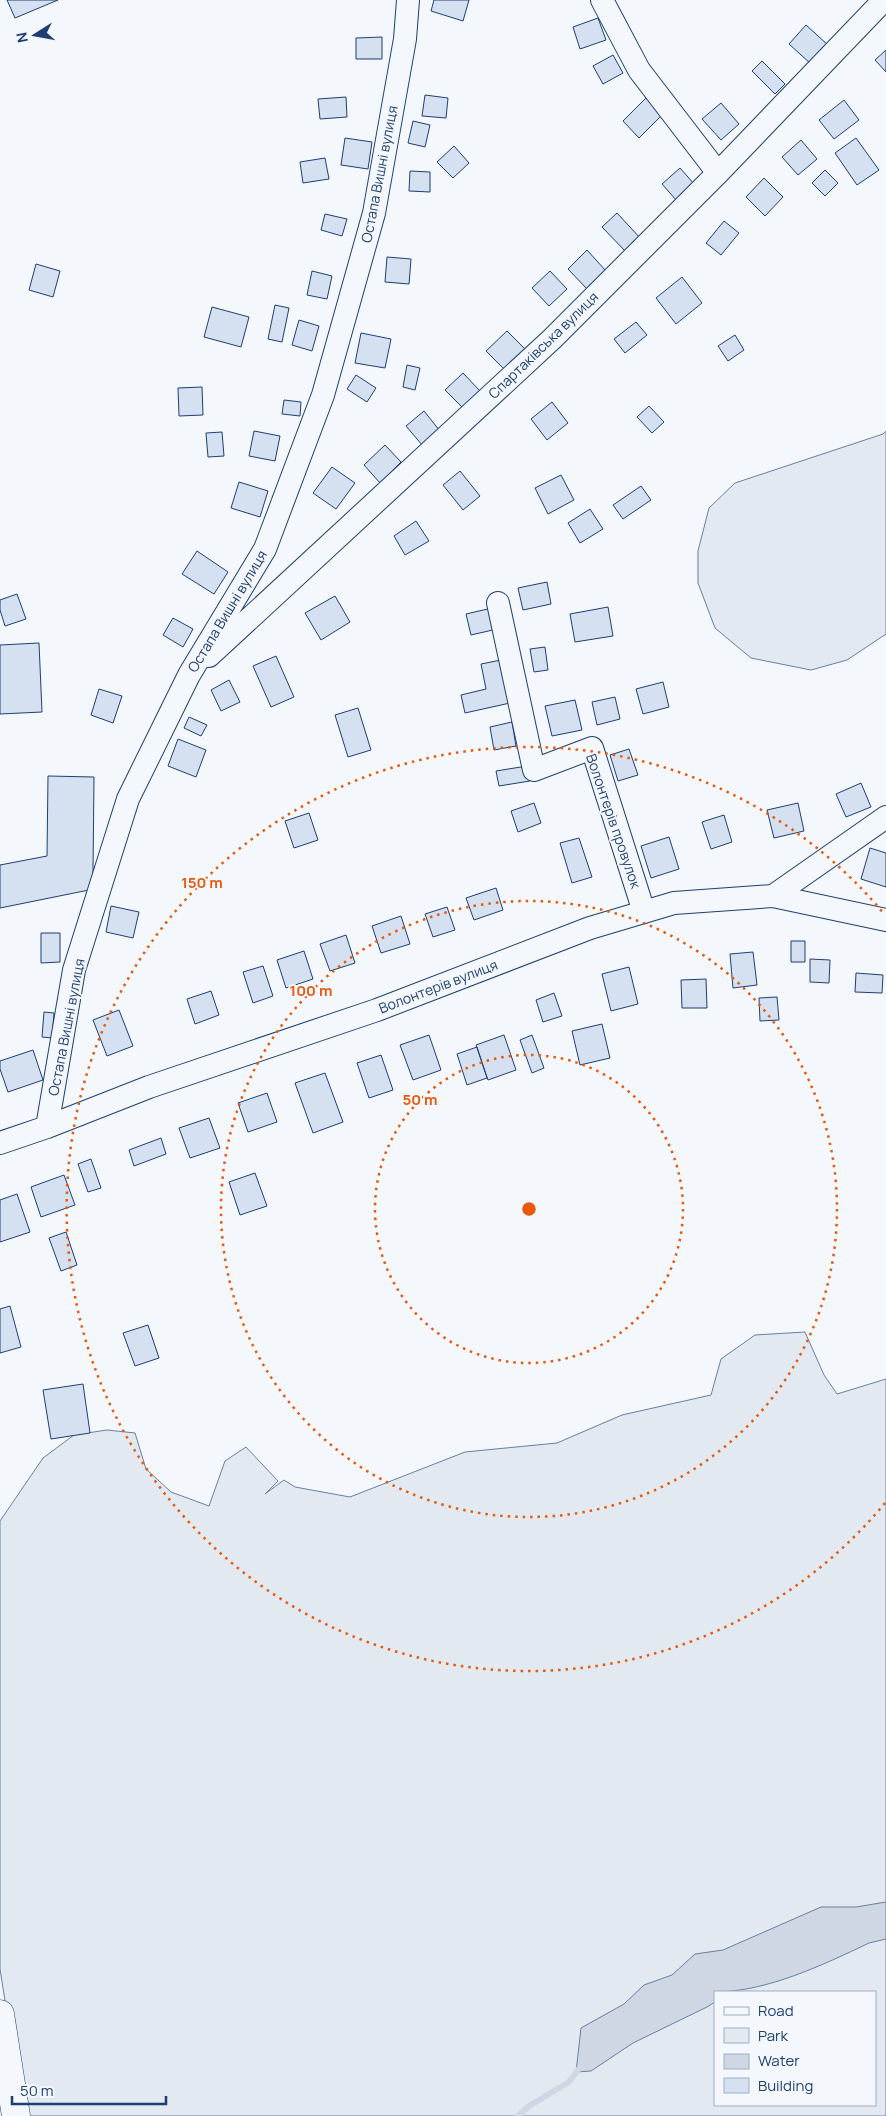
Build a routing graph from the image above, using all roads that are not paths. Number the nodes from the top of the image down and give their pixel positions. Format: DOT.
graph roads {
  1 [pos="408,0"];
  2 [pos="602,0"];
  3 [pos="884,0"];
  4 [pos="718,173"];
  5 [pos="498,603"];
  6 [pos="188,675"];
  7 [pos="886,817"];
  8 [pos="773,896"];
  9 [pos="644,912"];
  10 [pos="886,920"];
  11 [pos="47,1127"];
  12 [pos="0,1143"];
  13 [pos="0,2014"];
  14 [pos="16,2116"];
  1 -- 6 [label="street, Остапа Вишні вулиця"];
  2 -- 4 [label="street"];
  3 -- 4 [label="street, Спартаківська вулиця"];
  4 -- 6 [label="street, Спартаківська вулиця"];
  5 -- 9 [label="street, Волонтерів провулок"];
  6 -- 11 [label="street, Остапа Вишні вулиця"];
  7 -- 8 [label="street"];
  8 -- 9 [label="street, Волонтерів вулиця"];
  8 -- 10 [label="street, Волонтерів вулиця"];
  9 -- 11 [label="street, Волонтерів вулиця"];
  11 -- 12 [label="street, Волонтерів вулиця"];
  13 -- 14 [label="main road"];
}
